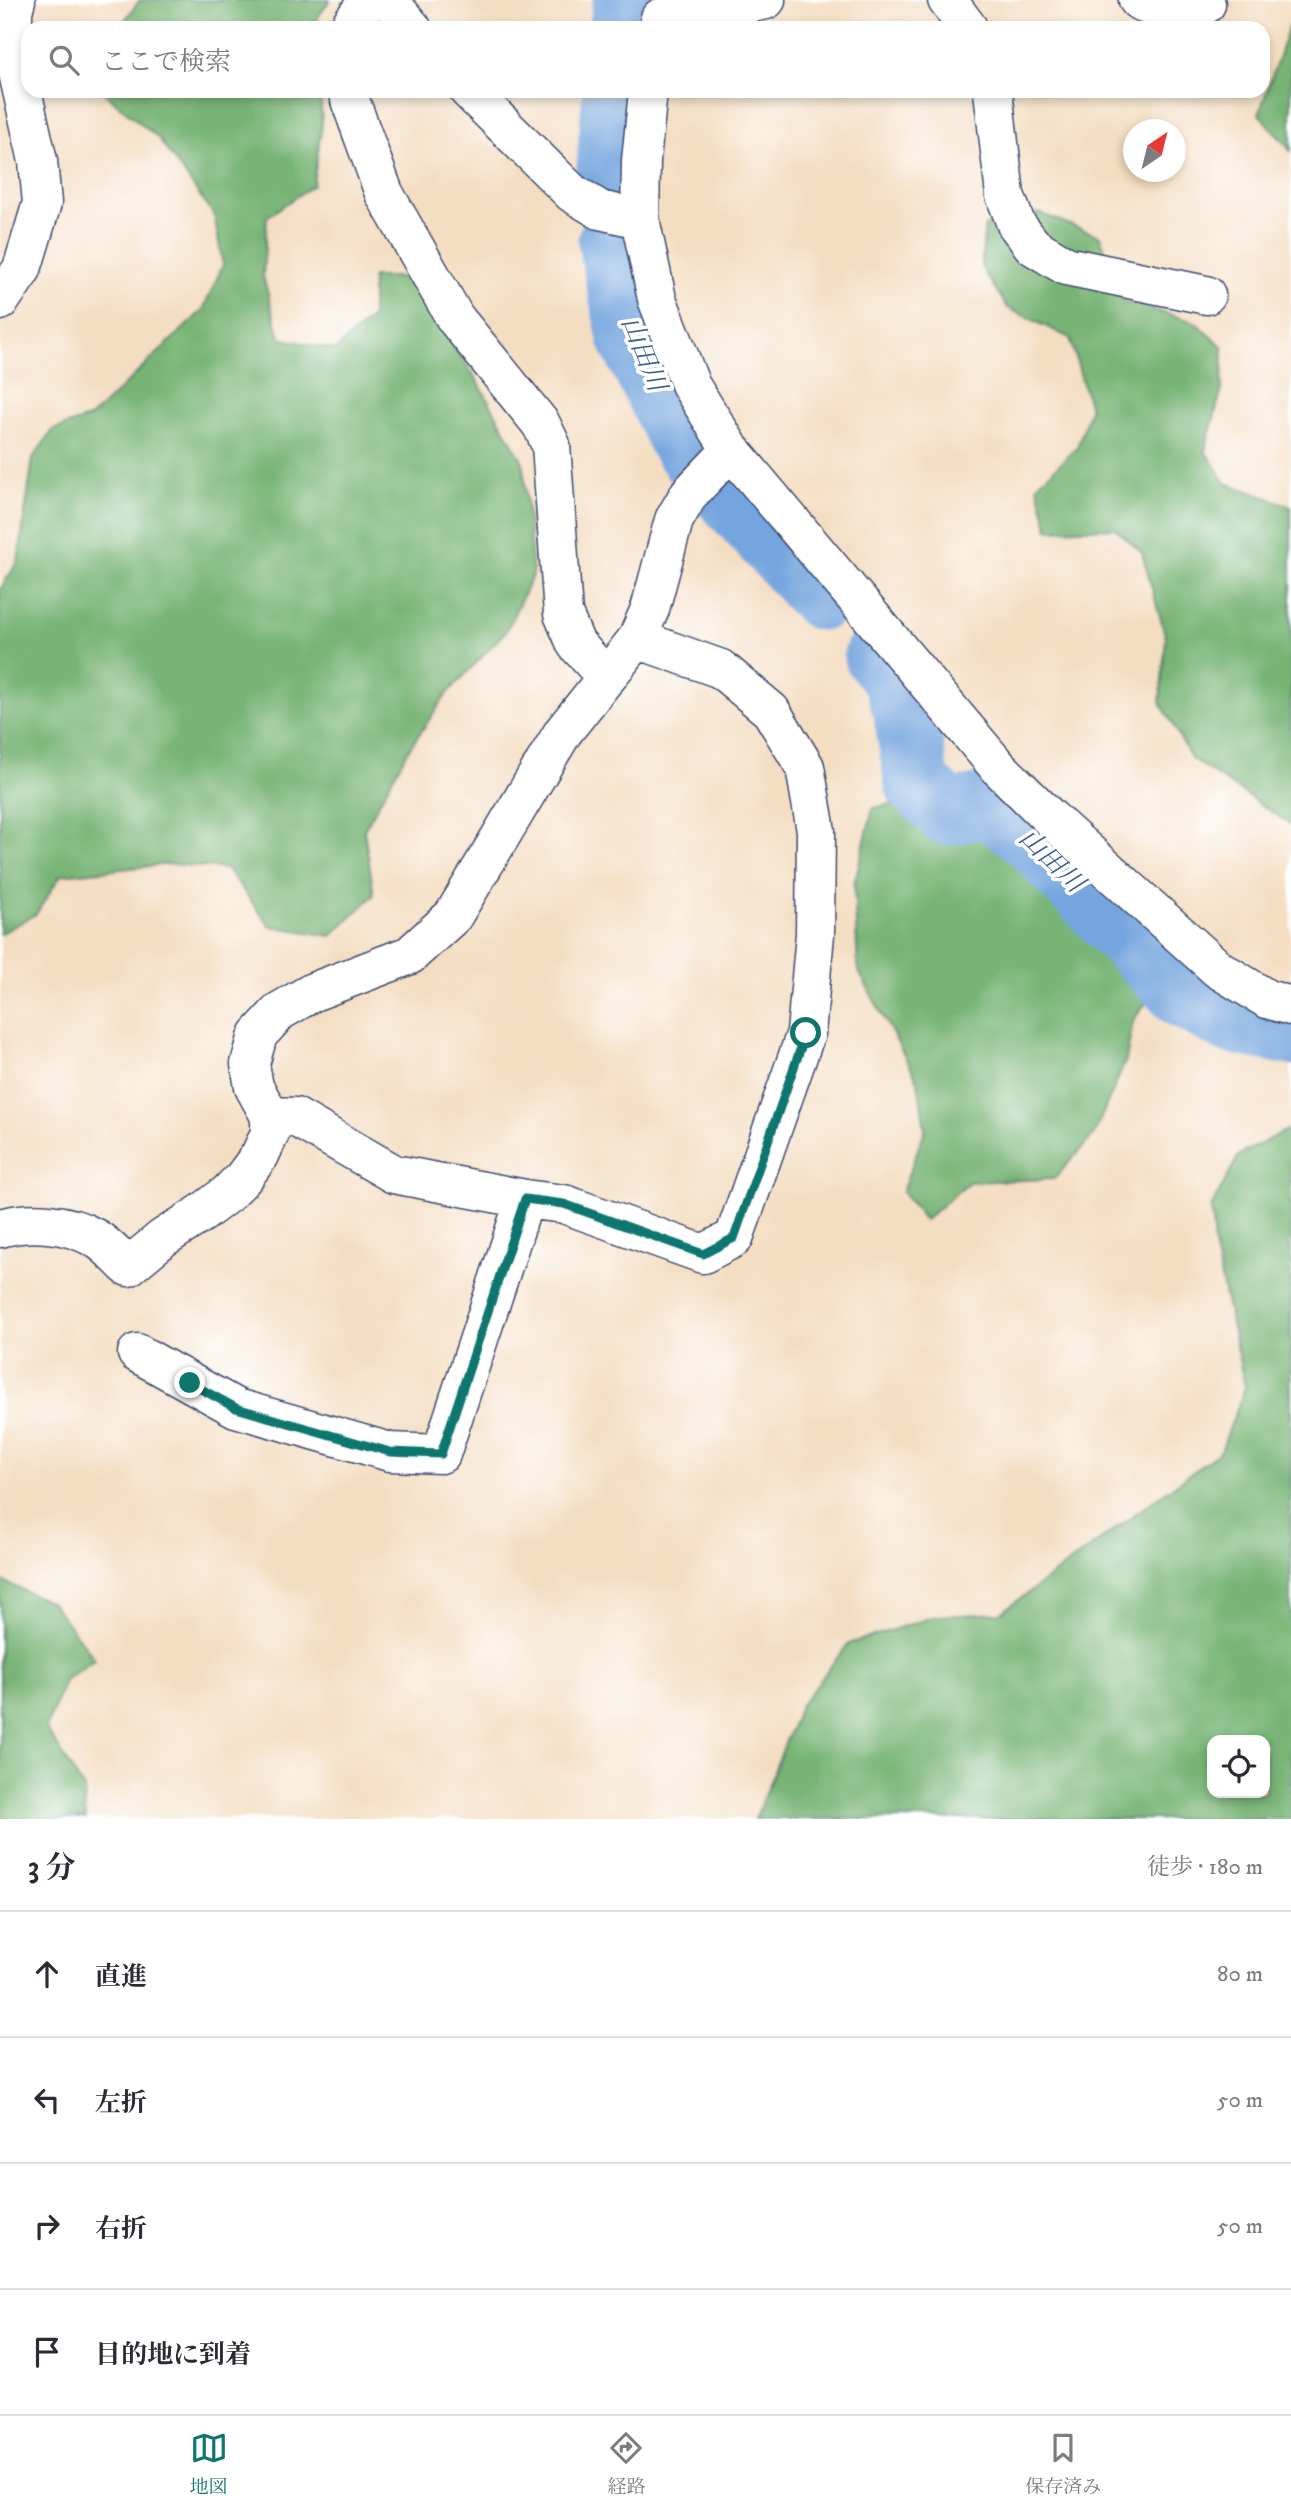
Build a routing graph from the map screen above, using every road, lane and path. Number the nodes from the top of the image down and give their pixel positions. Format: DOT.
graph roads {
  1 [pos="16,0"];
  2 [pos="372,0"];
  3 [pos="387,0"];
  4 [pos="766,0"];
  5 [pos="947,0"];
  6 [pos="1138,0"];
  7 [pos="1206,4"];
  8 [pos="661,15"];
  9 [pos="353,21"];
  10 [pos="406,21"];
  11 [pos="963,21"];
  12 [pos="21,86"];
  13 [pos="24,98"];
  14 [pos="350,98"];
  15 [pos="476,98"];
  16 [pos="647,98"];
  17 [pos="994,98"];
  18 [pos="640,219"];
  19 [pos="1206,295"];
  20 [pos="0,301"];
  21 [pos="731,450"];
  22 [pos="637,639"];
  23 [pos="608,676"];
  24 [pos="1291,1006"];
  25 [pos="270,1116"];
  26 [pos="525,1199"];
  27 [pos="0,1228"];
  28 [pos="137,1353"];
  1 -- 12 [label="street"];
  2 -- 9 [label="street"];
  3 -- 10 [label="street"];
  4 -- 8 [label="street"];
  5 -- 11 [label="street"];
  6 -- 7 [label="street"];
  13 -- 20 [label="street"];
  14 -- 23 [label="street"];
  15 -- 18 [label="street"];
  16 -- 18 [label="street"];
  17 -- 19 [label="street"];
  18 -- 21 [label="street"];
  21 -- 22 [label="street"];
  21 -- 24 [label="street"];
  22 -- 23 [label="street"];
  22 -- 26 [label="street"];
  23 -- 25 [label="street"];
  25 -- 26 [label="street"];
  25 -- 27 [label="street"];
  26 -- 28 [label="street"];
}
